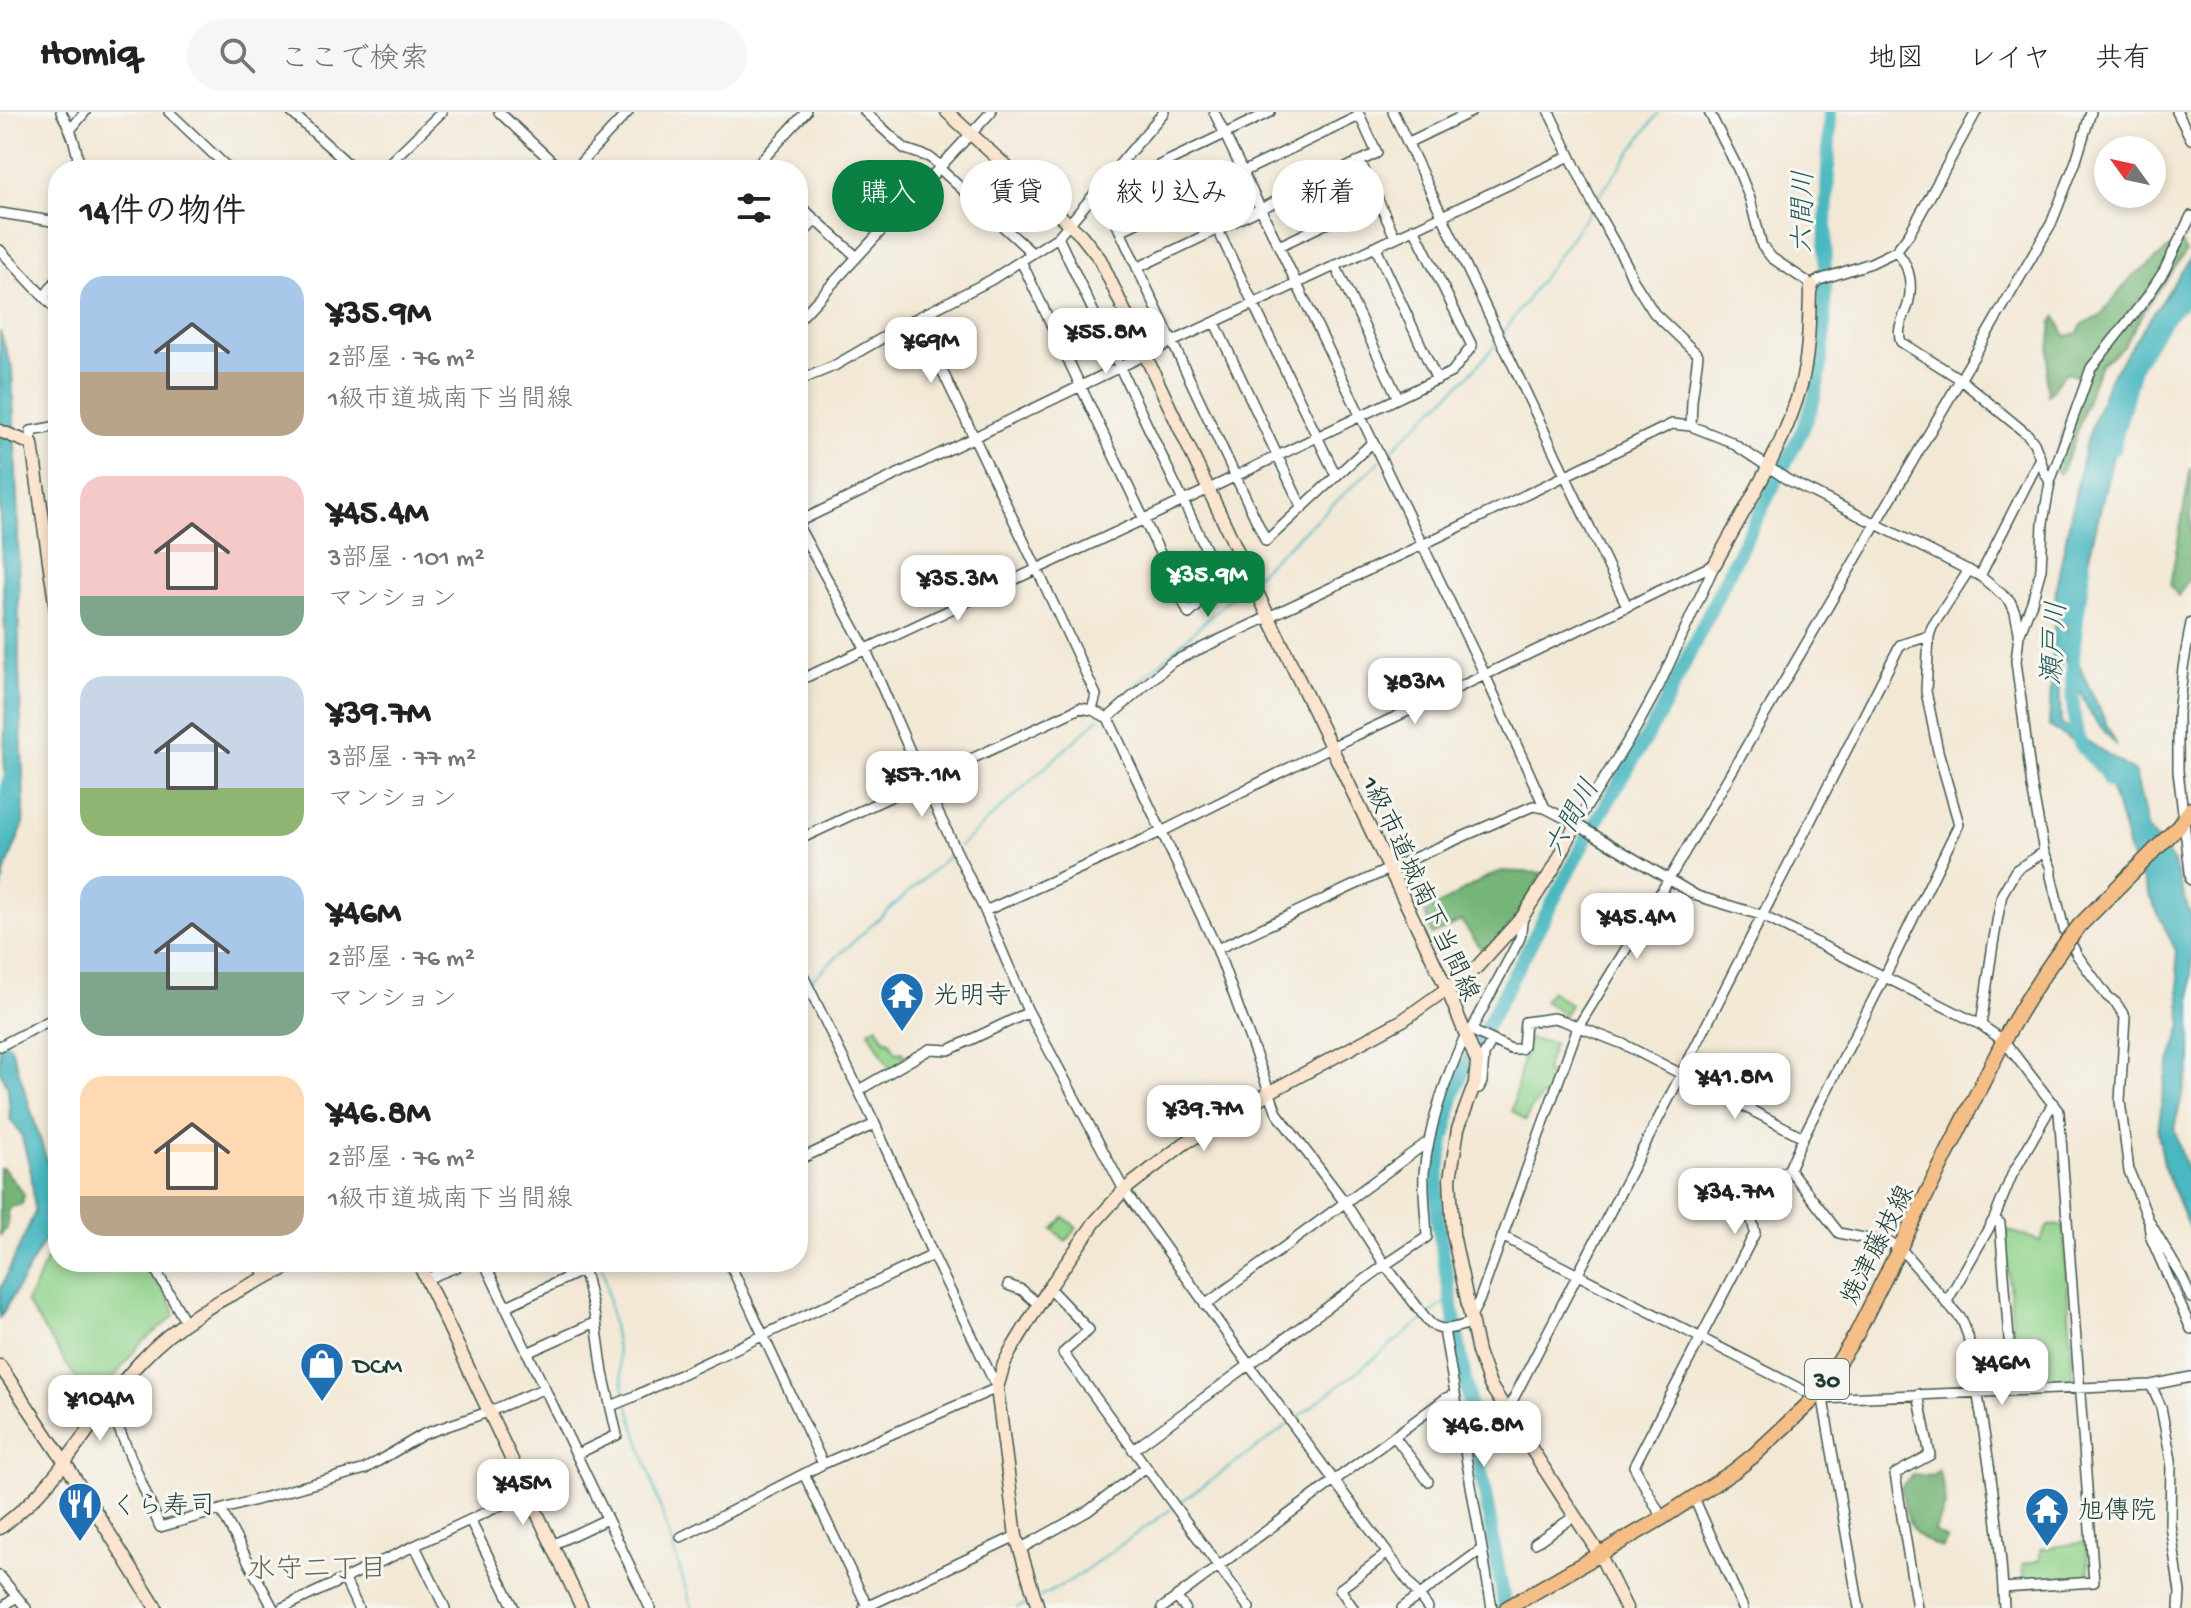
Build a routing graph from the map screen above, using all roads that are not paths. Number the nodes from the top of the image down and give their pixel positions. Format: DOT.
graph roads {
  1 [pos="61,112"];
  2 [pos="85,112"];
  3 [pos="169,112"];
  4 [pos="291,112"];
  5 [pos="442,112"];
  6 [pos="499,112"];
  7 [pos="628,112"];
  8 [pos="806,112"];
  9 [pos="865,112"];
  10 [pos="947,112"];
  11 [pos="991,112"];
  12 [pos="1164,112"];
  13 [pos="1214,112"];
  14 [pos="1270,112"];
  15 [pos="1393,112"];
  16 [pos="1471,112"];
  17 [pos="1549,112"];
  18 [pos="1709,112"];
  19 [pos="1976,112"];
  20 [pos="2091,112"];
  21 [pos="2177,112"];
  22 [pos="1358,114"];
  23 [pos="71,129"];
  24 [pos="1225,133"];
  25 [pos="2190,133"];
  26 [pos="971,134"];
  27 [pos="1407,143"];
  28 [pos="1570,156"];
  29 [pos="78,160"];
  30 [pos="219,160"];
  31 [pos="344,160"];
  32 [pos="392,160"];
  33 [pos="550,160"];
  34 [pos="583,160"];
  35 [pos="765,160"];
  36 [pos="932,160"];
  37 [pos="999,160"];
  38 [pos="1126,160"];
  39 [pos="1167,160"];
  40 [pos="1238,160"];
  41 [pos="1362,160"];
  42 [pos="944,163"];
  43 [pos="1256,165"];
  44 [pos="944,171"];
  45 [pos="1256,198"];
  46 [pos="1272,203"];
  47 [pos="1088,204"];
  48 [pos="1261,208"];
  49 [pos="1256,211"];
  50 [pos="1384,212"];
  51 [pos="0,213"];
  52 [pos="808,213"];
  53 [pos="1441,215"];
  54 [pos="2191,216"];
  55 [pos="48,220"];
  56 [pos="816,220"];
  57 [pos="1072,221"];
  58 [pos="1072,227"];
  59 [pos="808,228"];
  60 [pos="1414,228"];
  61 [pos="880,232"];
  62 [pos="1062,232"];
  63 [pos="1120,232"];
  64 [pos="1214,232"];
  65 [pos="1219,232"];
  66 [pos="1308,232"];
  67 [pos="1058,237"];
  68 [pos="1395,237"];
  69 [pos="1279,246"];
  70 [pos="1375,246"];
  71 [pos="0,250"];
  72 [pos="1896,251"];
  73 [pos="1032,253"];
  74 [pos="857,257"];
  75 [pos="1021,261"];
  76 [pos="1335,265"];
  77 [pos="1137,268"];
  78 [pos="1816,282"];
  79 [pos="1298,283"];
  80 [pos="48,292"];
  81 [pos="44,297"];
  82 [pos="48,301"];
  83 [pos="1253,304"];
  84 [pos="808,310"];
  85 [pos="917,318"];
  86 [pos="1215,323"];
  87 [pos="1172,342"];
  88 [pos="1145,355"];
  89 [pos="1120,367"];
  90 [pos="808,377"];
  91 [pos="1960,379"];
  92 [pos="1437,380"];
  93 [pos="1081,386"];
  94 [pos="1398,398"];
  95 [pos="1361,417"];
  96 [pos="1691,426"];
  97 [pos="48,428"];
  98 [pos="0,431"];
  99 [pos="974,437"];
  100 [pos="1318,438"];
  101 [pos="27,442"];
  102 [pos="1373,442"];
  103 [pos="1278,456"];
  104 [pos="2040,458"];
  105 [pos="1770,469"];
  106 [pos="1565,475"];
  107 [pos="1336,476"];
  108 [pos="1236,477"];
  109 [pos="2050,482"];
  110 [pos="1209,489"];
  111 [pos="1183,502"];
  112 [pos="1302,508"];
  113 [pos="808,519"];
  114 [pos="1145,520"];
  115 [pos="1876,524"];
  116 [pos="808,543"];
  117 [pos="1422,545"];
  118 [pos="1715,564"];
  119 [pos="48,565"];
  120 [pos="1037,569"];
  121 [pos="1969,570"];
  122 [pos="1980,576"];
  123 [pos="1627,606"];
  124 [pos="1269,617"];
  125 [pos="2191,623"];
  126 [pos="2019,635"];
  127 [pos="1929,636"];
  128 [pos="865,648"];
  129 [pos="1485,675"];
  130 [pos="808,676"];
  131 [pos="1092,710"];
  132 [pos="1108,718"];
  133 [pos="1331,747"];
  134 [pos="923,781"];
  135 [pos="1545,808"];
  136 [pos="2185,818"];
  137 [pos="1578,825"];
  138 [pos="1163,831"];
  139 [pos="808,835"];
  140 [pos="2044,852"];
  141 [pos="1389,869"];
  142 [pos="1669,879"];
  143 [pos="2191,880"];
  144 [pos="985,911"];
  145 [pos="1761,915"];
  146 [pos="1523,916"];
  147 [pos="1217,949"];
  148 [pos="1884,978"];
  149 [pos="808,985"];
  150 [pos="1447,989"];
  151 [pos="1027,1009"];
  152 [pos="48,1022"];
  153 [pos="1981,1025"];
  154 [pos="1578,1027"];
  155 [pos="1477,1037"];
  156 [pos="2006,1038"];
  157 [pos="0,1046"];
  158 [pos="1681,1075"];
  159 [pos="1472,1089"];
  160 [pos="859,1090"];
  161 [pos="1268,1093"];
  162 [pos="2053,1103"];
  163 [pos="875,1124"];
  164 [pos="1803,1137"];
  165 [pos="1429,1141"];
  166 [pos="808,1155"];
  167 [pos="1789,1169"];
  168 [pos="1124,1190"];
  169 [pos="1346,1204"];
  170 [pos="1994,1219"];
  171 [pos="2149,1221"];
  172 [pos="1502,1236"];
  173 [pos="1902,1247"];
  174 [pos="933,1255"];
  175 [pos="1385,1265"];
  176 [pos="157,1272"];
  177 [pos="264,1272"];
  178 [pos="278,1272"];
  179 [pos="423,1272"];
  180 [pos="444,1272"];
  181 [pos="489,1272"];
  182 [pos="572,1272"];
  183 [pos="584,1272"];
  184 [pos="734,1272"];
  185 [pos="1578,1274"];
  186 [pos="267,1277"];
  187 [pos="426,1279"];
  188 [pos="1008,1285"];
  189 [pos="1049,1288"];
  190 [pos="2191,1298"];
  191 [pos="1946,1303"];
  192 [pos="1039,1305"];
  193 [pos="1205,1305"];
  194 [pos="505,1307"];
  195 [pos="185,1321"];
  196 [pos="596,1322"];
  197 [pos="1468,1322"];
  198 [pos="1447,1329"];
  199 [pos="2191,1329"];
  200 [pos="762,1334"];
  201 [pos="1701,1339"];
  202 [pos="527,1353"];
  203 [pos="1249,1365"];
  204 [pos="0,1366"];
  205 [pos="2191,1377"];
  206 [pos="2151,1385"];
  207 [pos="545,1388"];
  208 [pos="997,1388"];
  209 [pos="2079,1388"];
  210 [pos="2013,1390"];
  211 [pos="1977,1392"];
  212 [pos="1918,1394"];
  213 [pos="1455,1395"];
  214 [pos="1819,1398"];
  215 [pos="108,1403"];
  216 [pos="611,1406"];
  217 [pos="1507,1411"];
  218 [pos="488,1412"];
  219 [pos="1394,1436"];
  220 [pos="1133,1450"];
  221 [pos="577,1454"];
  222 [pos="64,1461"];
  223 [pos="823,1464"];
  224 [pos="1146,1467"];
  225 [pos="804,1474"];
  226 [pos="1335,1479"];
  227 [pos="1428,1481"];
  228 [pos="527,1493"];
  229 [pos="1694,1498"];
  230 [pos="221,1510"];
  231 [pos="1575,1516"];
  232 [pos="1662,1518"];
  233 [pos="607,1519"];
  234 [pos="470,1520"];
  235 [pos="0,1528"];
  236 [pos="681,1537"];
  237 [pos="1018,1542"];
  238 [pos="1535,1543"];
  239 [pos="552,1545"];
  240 [pos="415,1546"];
  241 [pos="1482,1549"];
  242 [pos="1388,1553"];
  243 [pos="1600,1555"];
  244 [pos="1218,1566"];
  245 [pos="0,1576"];
  246 [pos="345,1580"];
  247 [pos="2003,1588"];
  248 [pos="1419,1595"];
  249 [pos="16,1597"];
  250 [pos="1176,1597"];
  251 [pos="1511,1606"];
  252 [pos="867,1607"];
  253 [pos="2,1608"];
  254 [pos="26,1608"];
  255 [pos="156,1608"];
  256 [pos="273,1608"];
  257 [pos="282,1608"];
  258 [pos="358,1608"];
  259 [pos="445,1608"];
  260 [pos="514,1608"];
  261 [pos="582,1608"];
  262 [pos="650,1608"];
  263 [pos="1038,1608"];
  264 [pos="1162,1608"];
  265 [pos="1185,1608"];
  266 [pos="1249,1608"];
  267 [pos="1353,1608"];
  268 [pos="1402,1608"];
  269 [pos="1428,1608"];
  270 [pos="1492,1608"];
  271 [pos="1626,1608"];
  272 [pos="1743,1608"];
  273 [pos="1859,1608"];
  274 [pos="1917,1608"];
  275 [pos="2004,1608"];
  276 [pos="2179,1608"];
  1 -- 23 [label="street"];
  2 -- 23 [label="street"];
  3 -- 30 [label="street"];
  4 -- 31 [label="street"];
  5 -- 32 [label="street"];
  6 -- 33 [label="street"];
  7 -- 34 [label="street"];
  8 -- 35 [label="street"];
  9 -- 36 [label="street"];
  10 -- 26 [label="street, 1級市道城南下当間線"];
  11 -- 26 [label="street"];
  12 -- 38 [label="street"];
  13 -- 24 [label="street"];
  14 -- 24 [label="street"];
  15 -- 27 [label="street"];
  16 -- 27 [label="street"];
  17 -- 28 [label="street"];
  18 -- 78 [label="street"];
  19 -- 72 [label="street"];
  20 -- 91 [label="street"];
  21 -- 25 [label="street"];
  22 -- 41 [label="street"];
  22 -- 43 [label="street"];
  23 -- 29 [label="street"];
  24 -- 39 [label="street"];
  24 -- 40 [label="street"];
  26 -- 37 [label="street, 1級市道城南下当間線"];
  26 -- 42 [label="street"];
  27 -- 53 [label="street"];
  28 -- 53 [label="street"];
  28 -- 96 [label="street"];
  44 -- 73 [label="street"];
  45 -- 48 [label="street"];
  46 -- 48 [label="street"];
  47 -- 57 [label="street"];
  48 -- 49 [label="street"];
  48 -- 69 [label="street"];
  50 -- 68 [label="street"];
  51 -- 55 [label="street"];
  52 -- 56 [label="street"];
  53 -- 60 [label="street"];
  53 -- 106 [label="street"];
  54 -- 109 [label="street"];
  56 -- 59 [label="street"];
  56 -- 74 [label="street"];
  58 -- 88 [label="street, 1級市道城南下当間線"];
  60 -- 68 [label="street"];
  60 -- 92 [label="street"];
  61 -- 74 [label="street"];
  62 -- 67 [label="street"];
  63 -- 77 [label="street"];
  64 -- 77 [label="street"];
  65 -- 83 [label="street"];
  66 -- 69 [label="street"];
  67 -- 73 [label="street"];
  67 -- 89 [label="street"];
  68 -- 70 [label="street"];
  69 -- 79 [label="street"];
  70 -- 76 [label="street"];
  70 -- 92 [label="street"];
  71 -- 81 [label="street"];
  72 -- 78 [label="street"];
  72 -- 91 [label="street"];
  73 -- 75 [label="street"];
  74 -- 84 [label="street"];
  75 -- 85 [label="street"];
  75 -- 93 [label="street"];
  76 -- 79 [label="street"];
  76 -- 94 [label="street"];
  77 -- 87 [label="street"];
  78 -- 105 [label="street"];
  79 -- 83 [label="street"];
  79 -- 95 [label="street"];
  80 -- 81 [label="street"];
  81 -- 82 [label="street"];
  83 -- 86 [label="street"];
  83 -- 100 [label="street"];
  85 -- 90 [label="street"];
  85 -- 99 [label="street"];
  86 -- 87 [label="street"];
  86 -- 103 [label="street"];
  87 -- 88 [label="street"];
  87 -- 108 [label="street"];
  88 -- 89 [label="street"];
  88 -- 110 [label="street, 1級市道城南下当間線"];
  89 -- 93 [label="street"];
  89 -- 111 [label="street"];
  91 -- 104 [label="street"];
  91 -- 115 [label="street"];
  92 -- 94 [label="street"];
  93 -- 99 [label="street"];
  93 -- 114 [label="street"];
  94 -- 95 [label="street"];
  95 -- 100 [label="street"];
  95 -- 102 [label="street"];
  96 -- 105 [label="street"];
  96 -- 106 [label="street"];
  97 -- 101 [label="street"];
  98 -- 101 [label="street"];
  99 -- 113 [label="street"];
  99 -- 120 [label="street"];
  100 -- 103 [label="street"];
  100 -- 107 [label="street"];
  101 -- 119 [label="street"];
  102 -- 107 [label="street"];
  102 -- 117 [label="street"];
  103 -- 108 [label="street"];
  103 -- 112 [label="street"];
  104 -- 109 [label="street"];
  104 -- 122 [label="street"];
  105 -- 115 [label="street"];
  105 -- 118 [label="street"];
  106 -- 117 [label="street"];
  106 -- 123 [label="street"];
  107 -- 112 [label="street"];
  108 -- 110 [label="street"];
  108 -- 112 [label="street"];
  109 -- 126 [label="street"];
  110 -- 111 [label="street"];
  110 -- 124 [label="street, 1級市道城南下当間線"];
  111 -- 114 [label="street"];
  111 -- 114 [label="street"];
  114 -- 120 [label="street"];
  115 -- 121 [label="street"];
  115 -- 142 [label="street"];
  116 -- 128 [label="street"];
  117 -- 124 [label="street"];
  117 -- 129 [label="street"];
  118 -- 123 [label="street"];
  118 -- 137 [label="street"];
  120 -- 128 [label="street"];
  120 -- 131 [label="street"];
  121 -- 122 [label="street"];
  121 -- 127 [label="street"];
  122 -- 126 [label="street"];
  123 -- 129 [label="street"];
  124 -- 132 [label="street"];
  124 -- 133 [label="street, 1級市道城南下当間線"];
  125 -- 136 [label="street"];
  126 -- 140 [label="street"];
  127 -- 145 [label="street"];
  127 -- 148 [label="street"];
  128 -- 130 [label="street"];
  128 -- 134 [label="street"];
  129 -- 133 [label="street"];
  129 -- 135 [label="street"];
  131 -- 132 [label="street"];
  131 -- 134 [label="street"];
  132 -- 138 [label="street"];
  133 -- 138 [label="street"];
  133 -- 141 [label="street, 1級市道城南下当間線"];
  134 -- 139 [label="street"];
  134 -- 144 [label="street"];
  135 -- 137 [label="street"];
  135 -- 141 [label="street"];
  136 -- 143 [label="street"];
  136 -- 156 [label="main road, 焼津藤枝線 / 30, bridge"];
  137 -- 142 [label="street"];
  137 -- 146 [label="street"];
  138 -- 144 [label="street"];
  138 -- 147 [label="street"];
  140 -- 153 [label="street"];
  140 -- 171 [label="street"];
  141 -- 147 [label="street"];
  141 -- 150 [label="street, 1級市道城南下当間線"];
  142 -- 145 [label="street"];
  142 -- 154 [label="street"];
  144 -- 151 [label="street"];
  145 -- 148 [label="street"];
  145 -- 158 [label="street"];
  146 -- 150 [label="street"];
  146 -- 155 [label="street"];
  147 -- 161 [label="street"];
  148 -- 153 [label="street"];
  148 -- 164 [label="street"];
  149 -- 160 [label="street"];
  150 -- 155 [label="street, 1級市道城南下当間線"];
  150 -- 161 [label="street"];
  151 -- 160 [label="street"];
  151 -- 168 [label="street"];
  152 -- 157 [label="street"];
  153 -- 156 [label="street"];
  154 -- 155 [label="street"];
  154 -- 158 [label="street"];
  154 -- 172 [label="street"];
  155 -- 159 [label="street, 1級市道城南下当間線"];
  155 -- 159 [label="street"];
  155 -- 165 [label="street"];
  156 -- 162 [label="street"];
  156 -- 173 [label="main road, 焼津藤枝線 / 30"];
  158 -- 164 [label="street"];
  158 -- 185 [label="street"];
  159 -- 197 [label="street, 1級市道城南下当間線"];
  160 -- 163 [label="street"];
  161 -- 168 [label="street"];
  161 -- 169 [label="street"];
  162 -- 170 [label="street"];
  162 -- 209 [label="street"];
  163 -- 166 [label="street"];
  163 -- 174 [label="street"];
  164 -- 167 [label="street"];
  165 -- 169 [label="street"];
  165 -- 175 [label="street"];
  167 -- 173 [label="street"];
  167 -- 201 [label="street"];
  168 -- 189 [label="street"];
  168 -- 193 [label="street"];
  169 -- 175 [label="street"];
  169 -- 193 [label="street"];
  170 -- 191 [label="street"];
  170 -- 210 [label="street"];
  171 -- 190 [label="street"];
  171 -- 199 [label="street"];
  172 -- 185 [label="street"];
  172 -- 197 [label="street"];
  173 -- 191 [label="street"];
  173 -- 214 [label="main road, 焼津藤枝線 / 30"];
  174 -- 200 [label="street"];
  174 -- 208 [label="street"];
  175 -- 198 [label="street"];
  175 -- 203 [label="street"];
  176 -- 195 [label="street"];
  177 -- 186 [label="street"];
  178 -- 186 [label="street"];
  179 -- 187 [label="street"];
  180 -- 187 [label="street"];
  181 -- 194 [label="street"];
  182 -- 194 [label="street"];
  183 -- 196 [label="street"];
  184 -- 200 [label="street"];
  185 -- 201 [label="street"];
  185 -- 217 [label="street"];
  186 -- 195 [label="street"];
  187 -- 218 [label="street"];
  188 -- 192 [label="street"];
  189 -- 192 [label="street"];
  189 -- 220 [label="street"];
  191 -- 211 [label="street"];
  192 -- 208 [label="street"];
  193 -- 203 [label="street"];
  194 -- 202 [label="street"];
  195 -- 215 [label="street"];
  196 -- 202 [label="street"];
  196 -- 216 [label="street"];
  197 -- 198 [label="street"];
  197 -- 217 [label="street, 1級市道城南下当間線"];
  198 -- 213 [label="street"];
  200 -- 216 [label="street"];
  200 -- 223 [label="street"];
  201 -- 214 [label="street"];
  201 -- 232 [label="street"];
  202 -- 207 [label="street"];
  203 -- 220 [label="street"];
  203 -- 226 [label="street"];
  204 -- 222 [label="street"];
  205 -- 206 [label="street"];
  206 -- 209 [label="street"];
  206 -- 276 [label="street"];
  207 -- 218 [label="street"];
  207 -- 221 [label="street"];
  208 -- 223 [label="street"];
  208 -- 237 [label="street"];
  209 -- 210 [label="street"];
  209 -- 247 [label="street"];
  210 -- 211 [label="street"];
  211 -- 212 [label="street"];
  211 -- 247 [label="street"];
  212 -- 214 [label="street"];
  212 -- 274 [label="street"];
  213 -- 219 [label="street"];
  213 -- 241 [label="street"];
  214 -- 229 [label="main road, 焼津藤枝線 / 30"];
  214 -- 273 [label="street"];
  215 -- 222 [label="street"];
  215 -- 230 [label="street"];
  216 -- 221 [label="street"];
  217 -- 231 [label="street, 1級市道城南下当間線"];
  218 -- 228 [label="street"];
  218 -- 230 [label="street"];
  219 -- 226 [label="street"];
  219 -- 227 [label="street"];
  220 -- 224 [label="street"];
  221 -- 233 [label="street"];
  222 -- 235 [label="street"];
  222 -- 255 [label="street"];
  223 -- 225 [label="street"];
  224 -- 237 [label="street"];
  224 -- 244 [label="street"];
  225 -- 236 [label="street"];
  225 -- 252 [label="street"];
  226 -- 242 [label="street"];
  226 -- 244 [label="street"];
  228 -- 234 [label="street"];
  228 -- 239 [label="street"];
  229 -- 232 [label="main road, 焼津藤枝線 / 30"];
  229 -- 272 [label="street"];
  230 -- 256 [label="street"];
  231 -- 238 [label="street"];
  231 -- 243 [label="street, 1級市道城南下当間線"];
  232 -- 243 [label="main road, 焼津藤枝線 / 30"];
  233 -- 239 [label="street"];
  233 -- 262 [label="street"];
  234 -- 240 [label="street"];
  234 -- 260 [label="street"];
  237 -- 252 [label="street"];
  237 -- 263 [label="street"];
  239 -- 261 [label="street"];
  240 -- 246 [label="street"];
  240 -- 259 [label="street"];
  241 -- 248 [label="street"];
  241 -- 270 [label="street"];
  242 -- 248 [label="street"];
  242 -- 267 [label="street"];
  243 -- 251 [label="main road, 焼津藤枝線 / 30"];
  243 -- 271 [label="street, 1級市道城南下当間線"];
  244 -- 250 [label="street"];
  244 -- 266 [label="street"];
  245 -- 249 [label="street"];
  246 -- 257 [label="street"];
  246 -- 258 [label="street"];
  247 -- 275 [label="street"];
  248 -- 268 [label="street"];
  248 -- 269 [label="street"];
  249 -- 253 [label="street"];
  249 -- 254 [label="street"];
  250 -- 264 [label="street"];
  250 -- 265 [label="street"];
}
